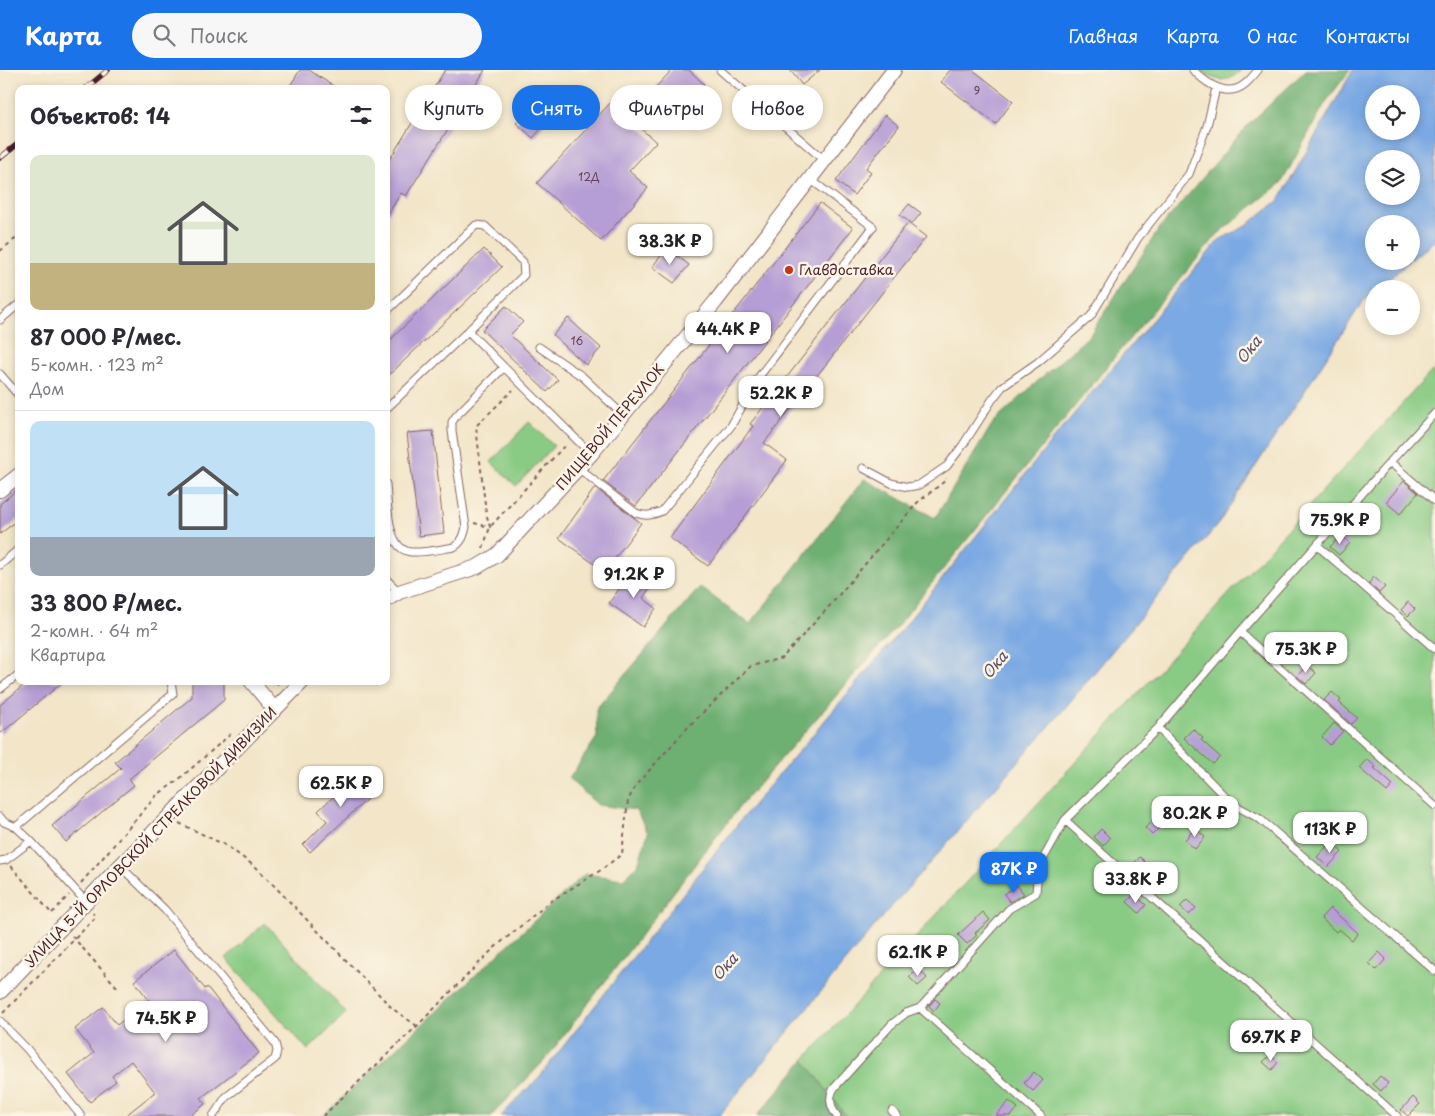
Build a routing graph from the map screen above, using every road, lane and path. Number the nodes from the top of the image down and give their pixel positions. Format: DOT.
graph roads {
  1 [pos="720,70"];
  2 [pos="894,70"];
  3 [pos="1193,70"];
  4 [pos="1258,70"];
  5 [pos="1216,88"];
  6 [pos="824,160"];
  7 [pos="810,179"];
  8 [pos="15,239"];
  9 [pos="0,251"];
  10 [pos="15,307"];
  11 [pos="390,308"];
  12 [pos="0,320"];
  13 [pos="468,332"];
  14 [pos="539,347"];
  15 [pos="504,367"];
  16 [pos="0,374"];
  17 [pos="520,383"];
  18 [pos="15,391"];
  19 [pos="390,405"];
  20 [pos="1435,413"];
  21 [pos="622,414"];
  22 [pos="573,436"];
  23 [pos="591,454"];
  24 [pos="1390,462"];
  25 [pos="947,466"];
  26 [pos="578,468"];
  27 [pos="864,468"];
  28 [pos="15,478"];
  29 [pos="0,490"];
  30 [pos="1435,501"];
  31 [pos="390,518"];
  32 [pos="465,521"];
  33 [pos="490,527"];
  34 [pos="1317,545"];
  35 [pos="15,552"];
  36 [pos="482,552"];
  37 [pos="0,565"];
  38 [pos="390,583"];
  39 [pos="399,592"];
  40 [pos="390,598"];
  41 [pos="1240,632"];
  42 [pos="1435,649"];
  43 [pos="15,677"];
  44 [pos="171,685"];
  45 [pos="254,685"];
  46 [pos="299,685"];
  47 [pos="0,689"];
  48 [pos="275,710"];
  49 [pos="238,727"];
  50 [pos="1158,728"];
  51 [pos="1435,806"];
  52 [pos="0,817"];
  53 [pos="1065,820"];
  54 [pos="177,822"];
  55 [pos="16,827"];
  56 [pos="31,841"];
  57 [pos="0,861"];
  58 [pos="120,866"];
  59 [pos="74,890"];
  60 [pos="86,902"];
  61 [pos="52,913"];
  62 [pos="1435,971"];
  63 [pos="0,992"];
  64 [pos="920,1008"];
  65 [pos="0,1020"];
  66 [pos="417,1026"];
  67 [pos="81,1116"];
  68 [pos="213,1116"];
  69 [pos="323,1116"];
  70 [pos="837,1116"];
  71 [pos="1041,1116"];
  72 [pos="1396,1116"];
  1 -- 6 [label="lane"];
  2 -- 6 [label="street, ПИЩЕВОЙ ПЕРЕУЛОК"];
  3 -- 5 [label="lane"];
  4 -- 5 [label="lane"];
  5 -- 25 [label="lane"];
  6 -- 7 [label="street, ПИЩЕВОЙ ПЕРЕУЛОК"];
  7 -- 21 [label="street, ПИЩЕВОЙ ПЕРЕУЛОК"];
  7 -- 26 [label="lane"];
  8 -- 9 [label="path"];
  10 -- 12 [label="lane"];
  11 -- 13 [label="lane"];
  13 -- 15 [label="lane"];
  13 -- 19 [label="lane"];
  14 -- 21 [label="lane"];
  15 -- 17 [label="lane"];
  15 -- 32 [label="lane"];
  16 -- 18 [label="lane"];
  17 -- 22 [label="lane"];
  17 -- 33 [label="path"];
  20 -- 24 [label="lane"];
  21 -- 23 [label="street, ПИЩЕВОЙ ПЕРЕУЛОК"];
  22 -- 23 [label="lane"];
  22 -- 33 [label="path"];
  23 -- 26 [label="street, ПИЩЕВОЙ ПЕРЕУЛОК"];
  24 -- 30 [label="lane"];
  24 -- 34 [label="lane"];
  25 -- 27 [label="lane"];
  25 -- 66 [label="path"];
  26 -- 39 [label="street, ПИЩЕВОЙ ПЕРЕУЛОК"];
  28 -- 29 [label="street"];
  31 -- 32 [label="lane"];
  32 -- 33 [label="path"];
  33 -- 36 [label="path"];
  34 -- 41 [label="lane"];
  34 -- 42 [label="lane"];
  35 -- 37 [label="lane"];
  38 -- 39 [label="lane"];
  39 -- 40 [label="street"];
  41 -- 50 [label="lane"];
  41 -- 51 [label="lane"];
  43 -- 47 [label="lane"];
  44 -- 55 [label="lane"];
  45 -- 48 [label="street"];
  46 -- 48 [label="street, УЛИЦА 5-Й ОРЛОВСКОЙ СТРЕЛКОВОЙ ДИВИЗИИ"];
  48 -- 58 [label="street, УЛИЦА 5-Й ОРЛОВСКОЙ СТРЕЛКОВОЙ ДИВИЗИИ"];
  49 -- 59 [label="path"];
  50 -- 53 [label="lane"];
  50 -- 62 [label="lane"];
  52 -- 55 [label="lane"];
  53 -- 64 [label="lane"];
  53 -- 72 [label="lane"];
  54 -- 66 [label="path"];
  55 -- 56 [label="lane"];
  56 -- 57 [label="lane"];
  56 -- 59 [label="lane"];
  58 -- 60 [label="street, УЛИЦА 5-Й ОРЛОВСКОЙ СТРЕЛКОВОЙ ДИВИЗИИ"];
  58 -- 68 [label="lane"];
  59 -- 60 [label="lane"];
  59 -- 61 [label="path"];
  60 -- 63 [label="street, УЛИЦА 5-Й ОРЛОВСКОЙ СТРЕЛКОВОЙ ДИВИЗИИ"];
  64 -- 70 [label="lane"];
  64 -- 71 [label="lane"];
  65 -- 67 [label="lane"];
  66 -- 69 [label="path"];
}
